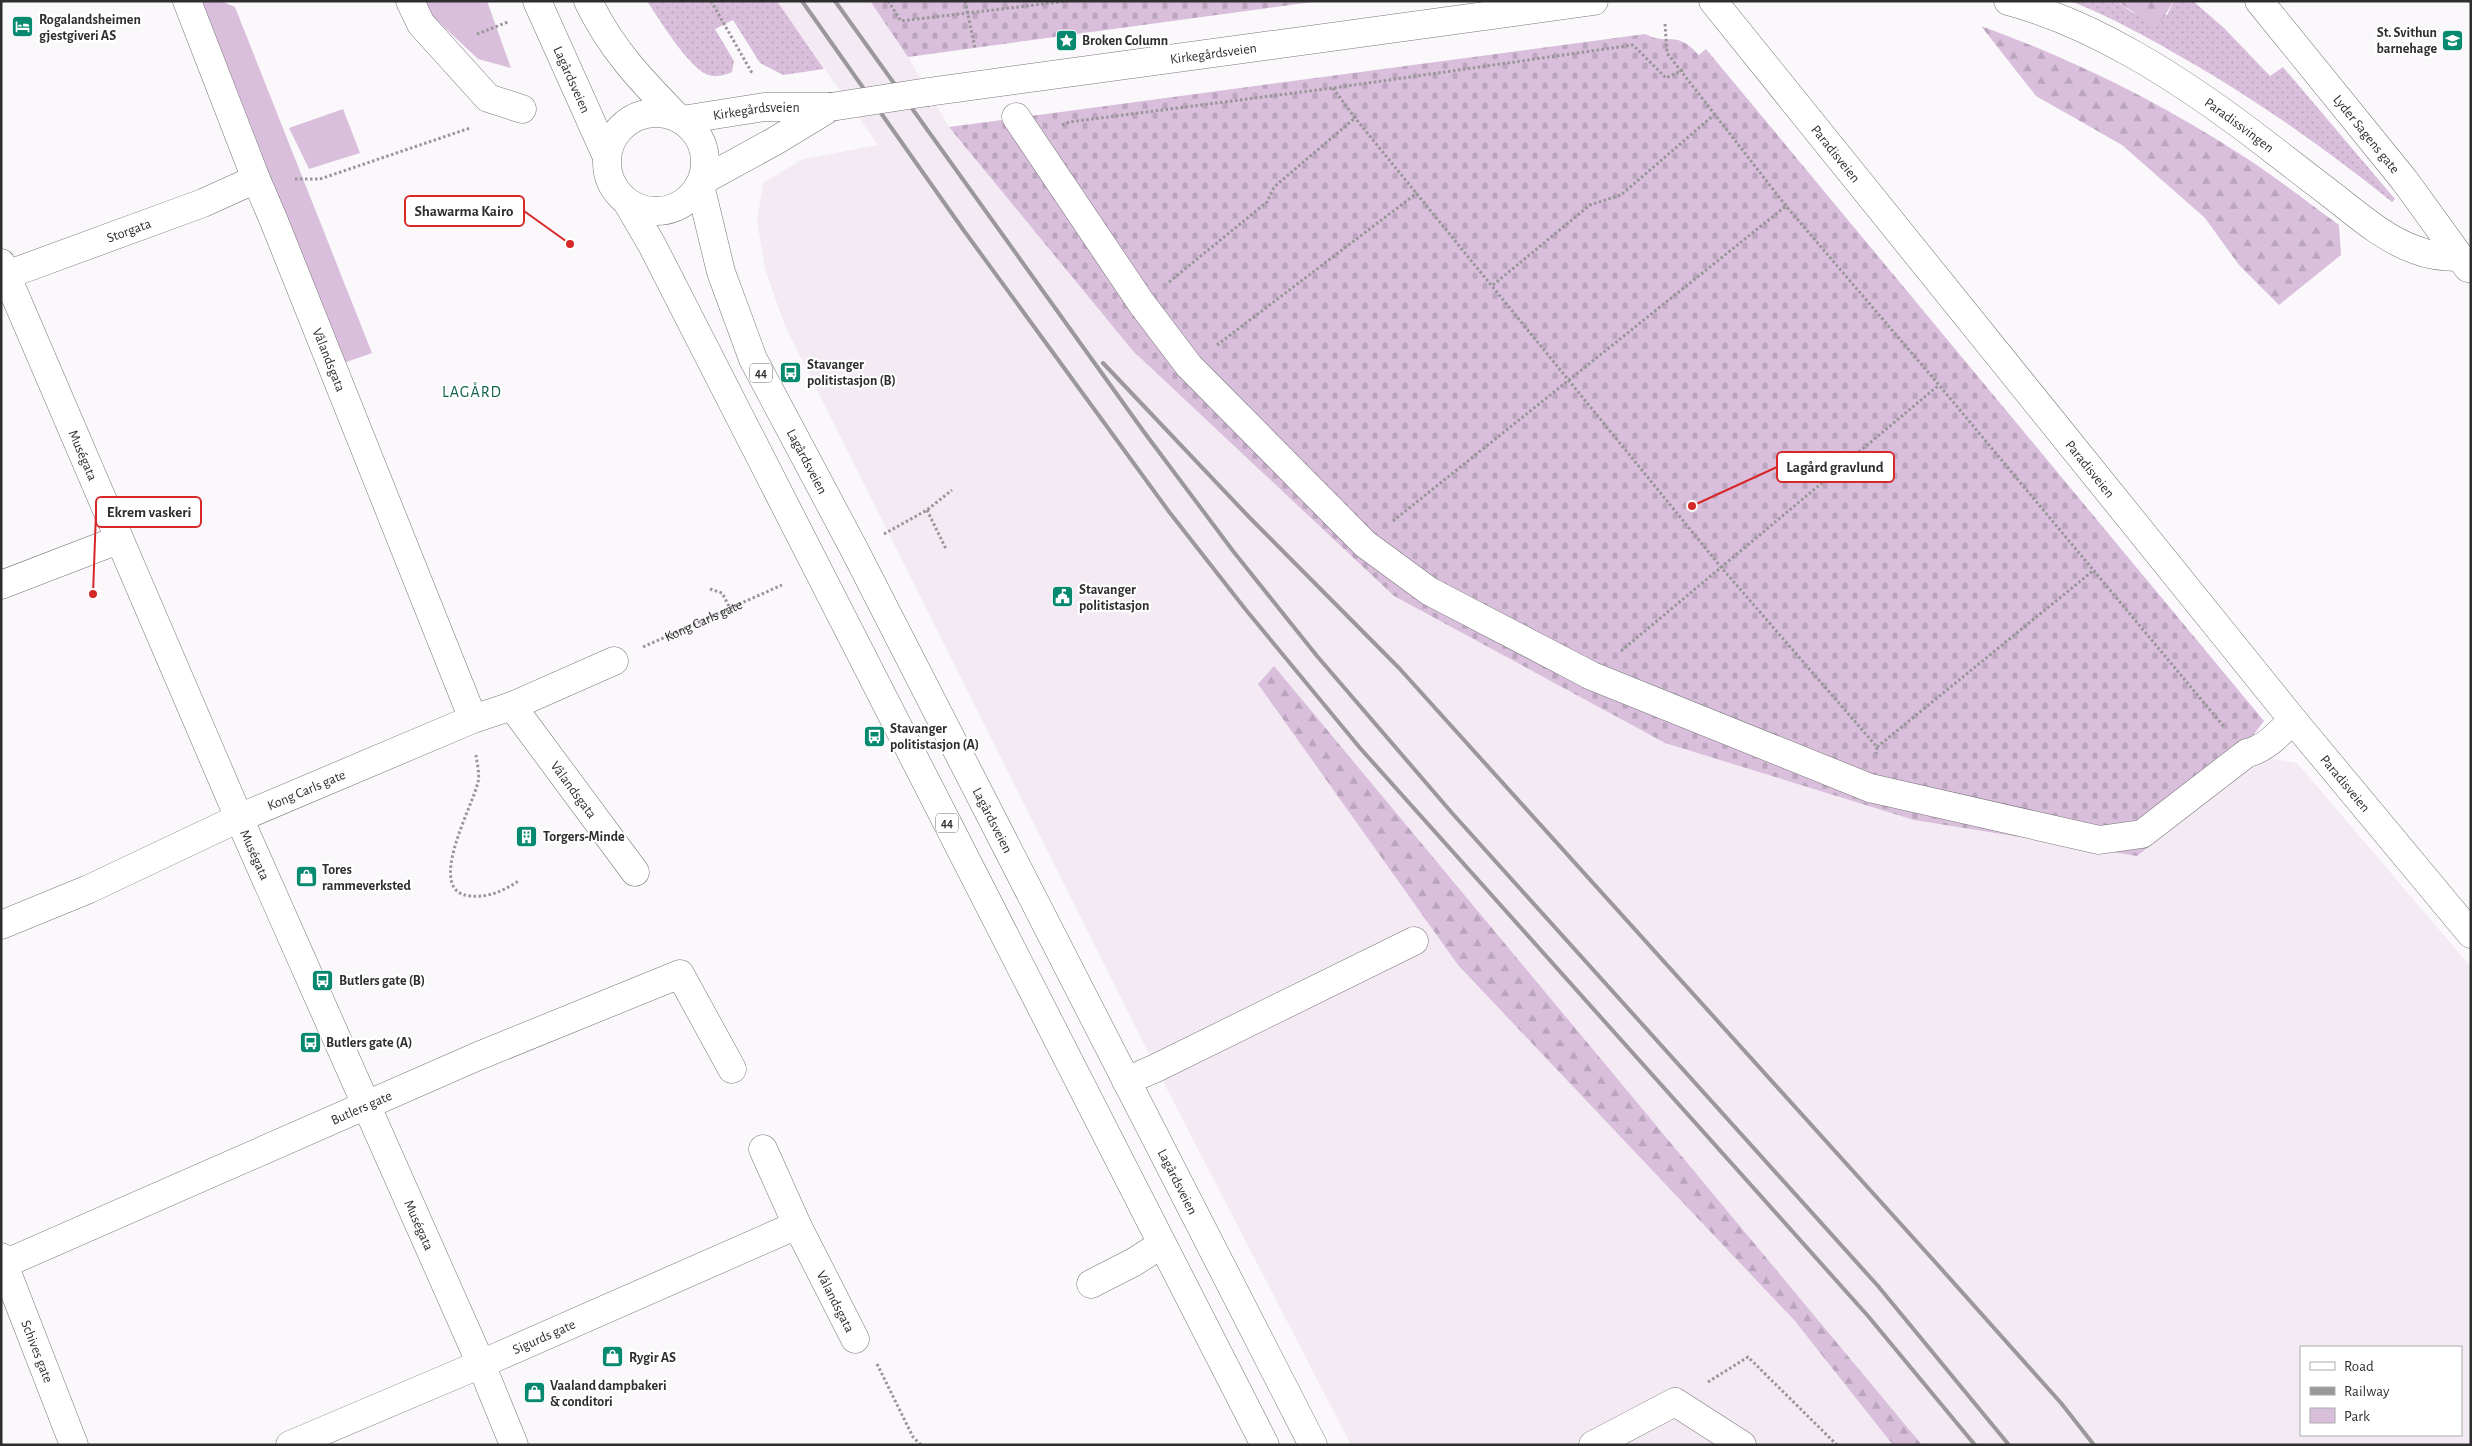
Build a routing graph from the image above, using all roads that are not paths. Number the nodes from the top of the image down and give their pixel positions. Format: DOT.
graph roads {
  1 [pos="187,1"];
  2 [pos="410,1"];
  3 [pos="537,1"];
  4 [pos="588,1"];
  5 [pos="1594,1"];
  6 [pos="1713,1"];
  7 [pos="2008,1"];
  8 [pos="2262,2"];
  9 [pos="831,107"];
  10 [pos="522,109"];
  11 [pos="1016,117"];
  12 [pos="680,119"];
  13 [pos="607,157"];
  14 [pos="256,179"];
  15 [pos="701,183"];
  16 [pos="627,202"];
  17 [pos="2466,264"];
  18 [pos="3,272"];
  19 [pos="118,540"];
  20 [pos="1,585"];
  21 [pos="624,656"];
  22 [pos="512,706"];
  23 [pos="473,719"];
  24 [pos="2293,720"];
  25 [pos="238,818"];
  26 [pos="635,872"];
  27 [pos="1,925"];
  28 [pos="2471,934"];
  29 [pos="1414,941"];
  30 [pos="732,1069"];
  31 [pos="1126,1081"];
  32 [pos="365,1106"];
  33 [pos="762,1149"];
  34 [pos="797,1225"];
  35 [pos="1162,1244"];
  36 [pos="3,1261"];
  37 [pos="1091,1284"];
  38 [pos="855,1339"];
  39 [pos="481,1364"];
  40 [pos="74,1445"];
  41 [pos="290,1445"];
  42 [pos="514,1445"];
  43 [pos="1265,1445"];
  44 [pos="1313,1445"];
  45 [pos="1592,1445"];
  46 [pos="1742,1445"];
  1 -- 14 [label="street, Vålandsgata"];
  2 -- 10 [label="street"];
  3 -- 13 [label="street, Lagårdsveien / 44"];
  4 -- 12 [label="street, 44"];
  5 -- 9 [label="street, Kirkegårdsveien, bridge"];
  6 -- 24 [label="street, Paradisveien"];
  7 -- 17 [label="street, Paradissvingen"];
  8 -- 17 [label="street, Lyder Sagens gate"];
  9 -- 12 [label="street, Kirkegårdsveien"];
  9 -- 15 [label="street, Kirkegårdsveien"];
  11 -- 24 [label="street"];
  12 -- 13 [label="street"];
  12 -- 15 [label="street, 44"];
  13 -- 16 [label="street, 44"];
  14 -- 18 [label="street, Storgata"];
  14 -- 23 [label="street, Vålandsgata"];
  15 -- 16 [label="street"];
  15 -- 31 [label="street, Lagårdsveien / 44"];
  16 -- 35 [label="street, 44"];
  18 -- 19 [label="street, Muségata"];
  19 -- 20 [label="street"];
  19 -- 25 [label="street, Muségata"];
  21 -- 22 [label="street, Kong Carls gate"];
  22 -- 23 [label="street, Kong Carls gate"];
  22 -- 26 [label="street, Vålandsgata"];
  23 -- 25 [label="street, Kong Carls gate"];
  24 -- 28 [label="street, Paradisveien"];
  25 -- 27 [label="street, Kong Carls gate"];
  25 -- 32 [label="street, Muségata"];
  29 -- 31 [label="street"];
  30 -- 32 [label="street, Butlers gate"];
  31 -- 44 [label="street, Lagårdsveien / 44"];
  32 -- 36 [label="street, Butlers gate"];
  32 -- 39 [label="street, Muségata"];
  33 -- 34 [label="street, Vålandsgata"];
  34 -- 38 [label="street, Vålandsgata"];
  34 -- 39 [label="street, Sigurds gate"];
  35 -- 37 [label="street"];
  35 -- 43 [label="street, 44"];
  36 -- 40 [label="street, Schives gate"];
  39 -- 41 [label="street, Sigurds gate"];
  39 -- 42 [label="street, Muségata"];
  45 -- 46 [label="street"];
}
